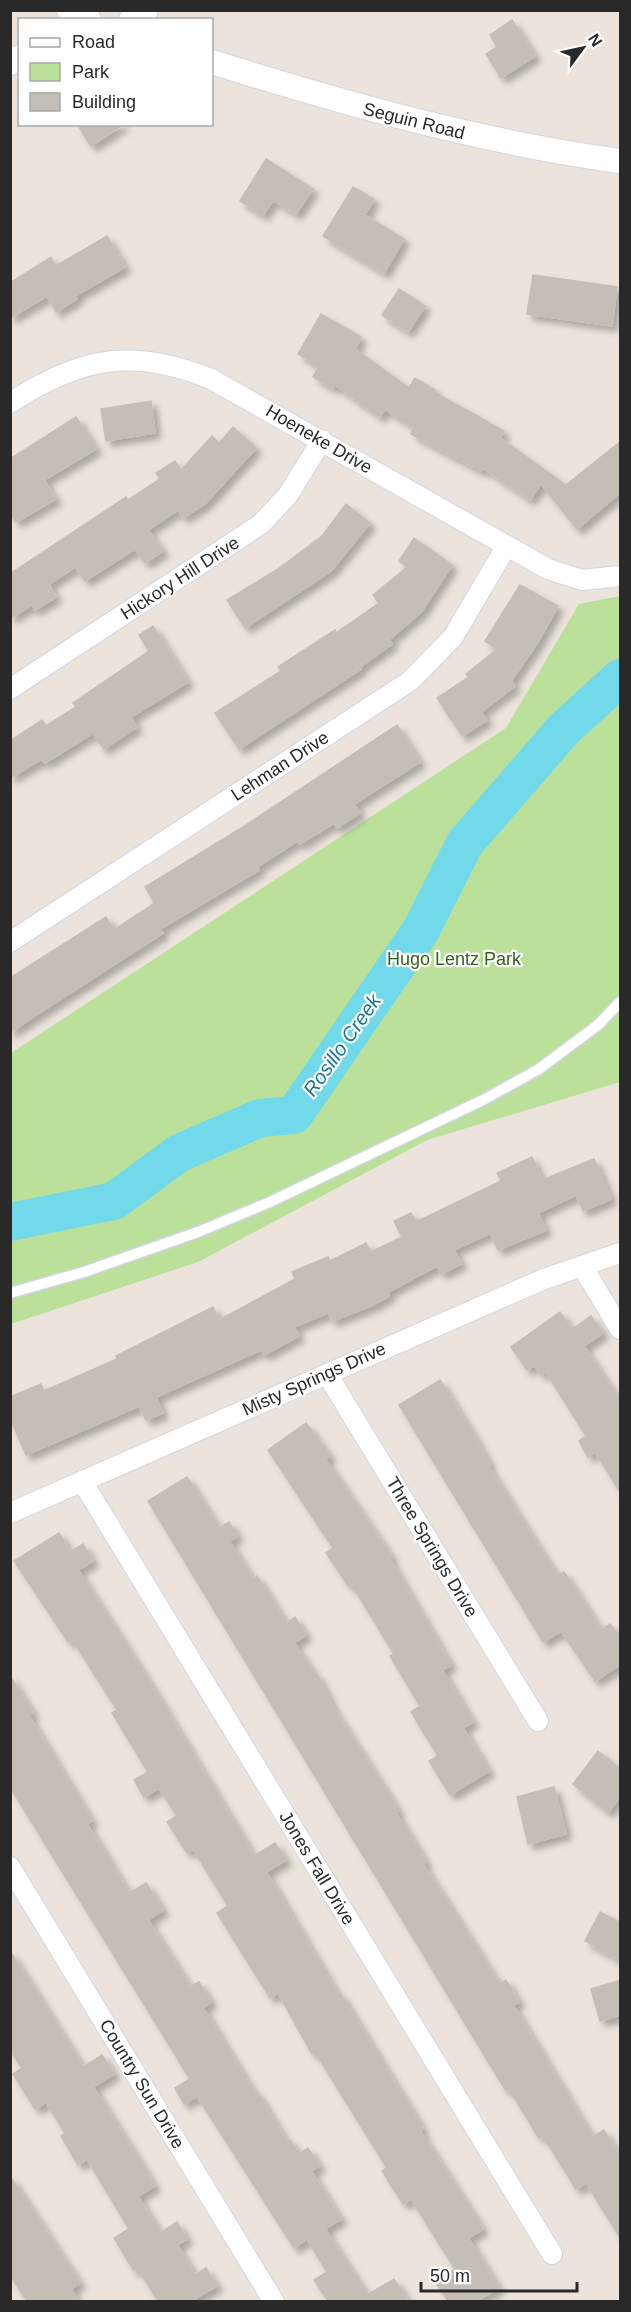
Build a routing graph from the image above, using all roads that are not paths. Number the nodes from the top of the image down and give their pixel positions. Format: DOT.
graph roads {
  1 [pos="213,63"];
  2 [pos="621,161"];
  3 [pos="10,403"];
  4 [pos="322,440"];
  5 [pos="506,547"];
  6 [pos="621,576"];
  7 [pos="10,689"];
  8 [pos="10,942"];
  9 [pos="621,1002"];
  10 [pos="621,1253"];
  11 [pos="582,1266"];
  12 [pos="10,1293"];
  13 [pos="621,1329"];
  14 [pos="327,1374"];
  15 [pos="82,1481"];
  16 [pos="10,1513"];
  17 [pos="538,1721"];
  18 [pos="10,1867"];
  19 [pos="552,2254"];
  20 [pos="274,2301"];
  1 -- 2 [label="street, Seguin Road"];
  3 -- 4 [label="street, Hoeneke Drive"];
  4 -- 5 [label="street, Hoeneke Drive"];
  4 -- 7 [label="street, Hickory Hill Drive"];
  5 -- 6 [label="street, Hoeneke Drive"];
  5 -- 8 [label="street, Lehman Drive"];
  9 -- 12 [label="lane"];
  10 -- 11 [label="street, Misty Springs Drive"];
  11 -- 13 [label="street"];
  11 -- 14 [label="street, Misty Springs Drive"];
  14 -- 15 [label="street, Misty Springs Drive"];
  14 -- 17 [label="street, Three Springs Drive"];
  15 -- 16 [label="street, Misty Springs Drive"];
  15 -- 19 [label="street, Jones Fall Drive"];
  18 -- 20 [label="street, Country Sun Drive"];
}
